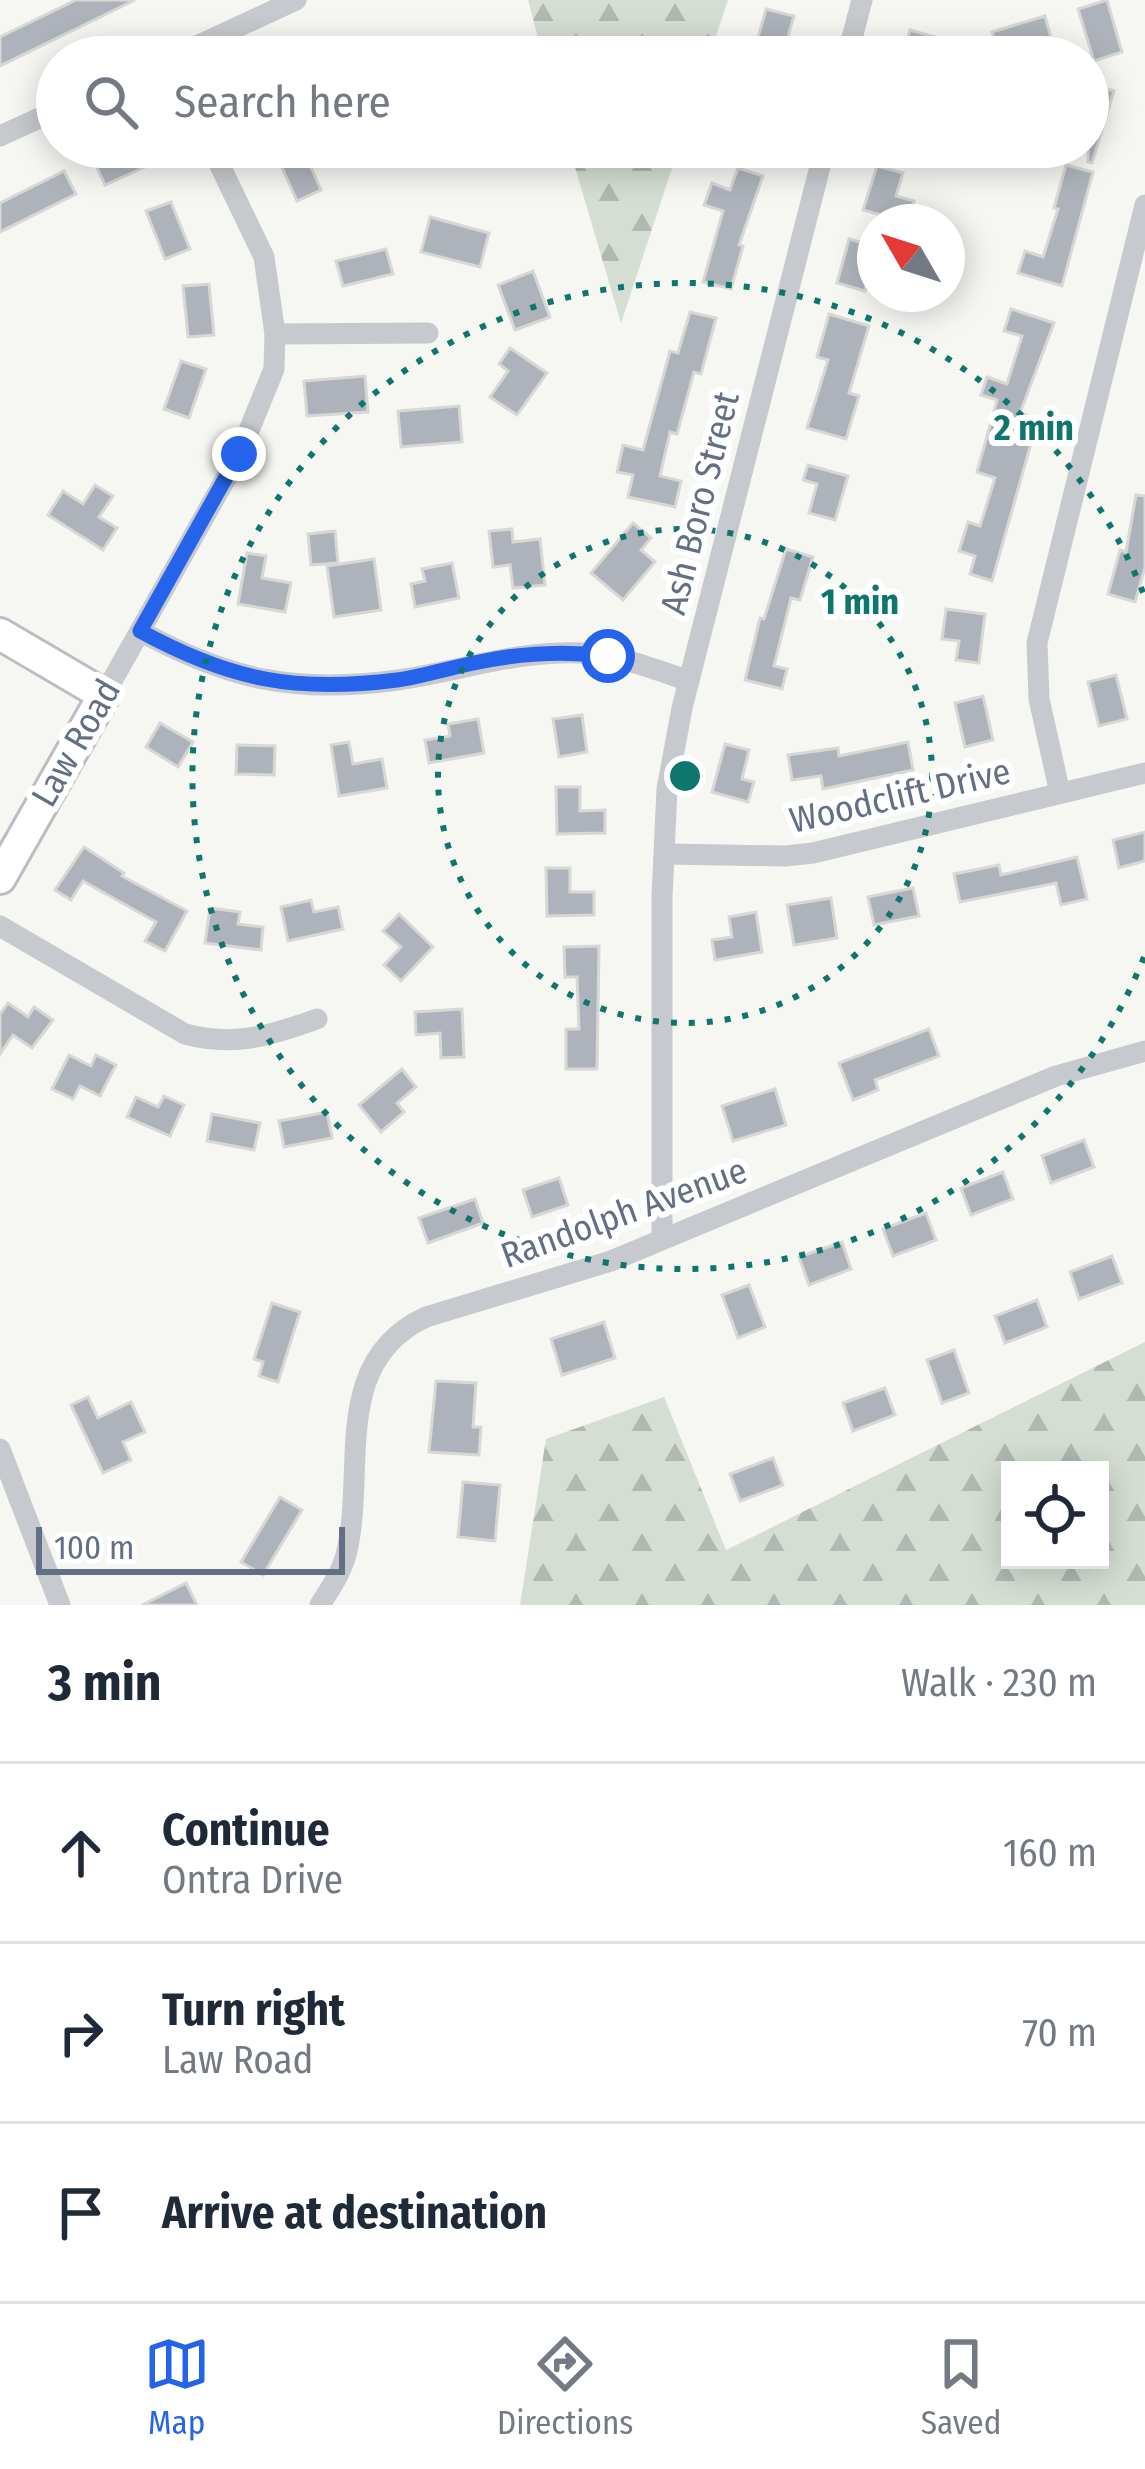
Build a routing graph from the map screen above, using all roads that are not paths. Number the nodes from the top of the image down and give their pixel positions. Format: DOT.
graph roads {
  1 [pos="296,0"];
  2 [pos="862,0"];
  3 [pos="218,36"];
  4 [pos="853,36"];
  5 [pos="36,120"];
  6 [pos="0,136"];
  7 [pos="221,168"];
  8 [pos="820,168"];
  9 [pos="1145,205"];
  10 [pos="428,333"];
  11 [pos="275,334"];
  12 [pos="140,631"];
  13 [pos="0,634"];
  14 [pos="689,681"];
  15 [pos="104,695"];
  16 [pos="1145,773"];
  17 [pos="1060,793"];
  18 [pos="666,854"];
  19 [pos="0,878"];
  20 [pos="0,926"];
  21 [pos="317,1019"];
  22 [pos="1145,1051"];
  23 [pos="662,1239"];
  24 [pos="0,1449"];
  25 [pos="59,1605"];
  26 [pos="320,1605"];
  1 -- 3 [label="street"];
  2 -- 4 [label="street"];
  5 -- 6 [label="street"];
  7 -- 11 [label="street, Law Road"];
  8 -- 14 [label="street, Ash Boro Street"];
  9 -- 17 [label="street"];
  10 -- 11 [label="street"];
  11 -- 12 [label="street, Law Road"];
  12 -- 14 [label="street"];
  12 -- 15 [label="street, Law Road"];
  13 -- 15 [label="street"];
  14 -- 18 [label="street, Ash Boro Street"];
  15 -- 19 [label="street, Law Road"];
  16 -- 17 [label="street, Woodclift Drive"];
  17 -- 18 [label="street, Woodclift Drive"];
  18 -- 23 [label="street, Ash Boro Street"];
  20 -- 21 [label="street"];
  22 -- 23 [label="street, Randolph Avenue"];
  23 -- 26 [label="street, Randolph Avenue"];
  24 -- 25 [label="street"];
}
